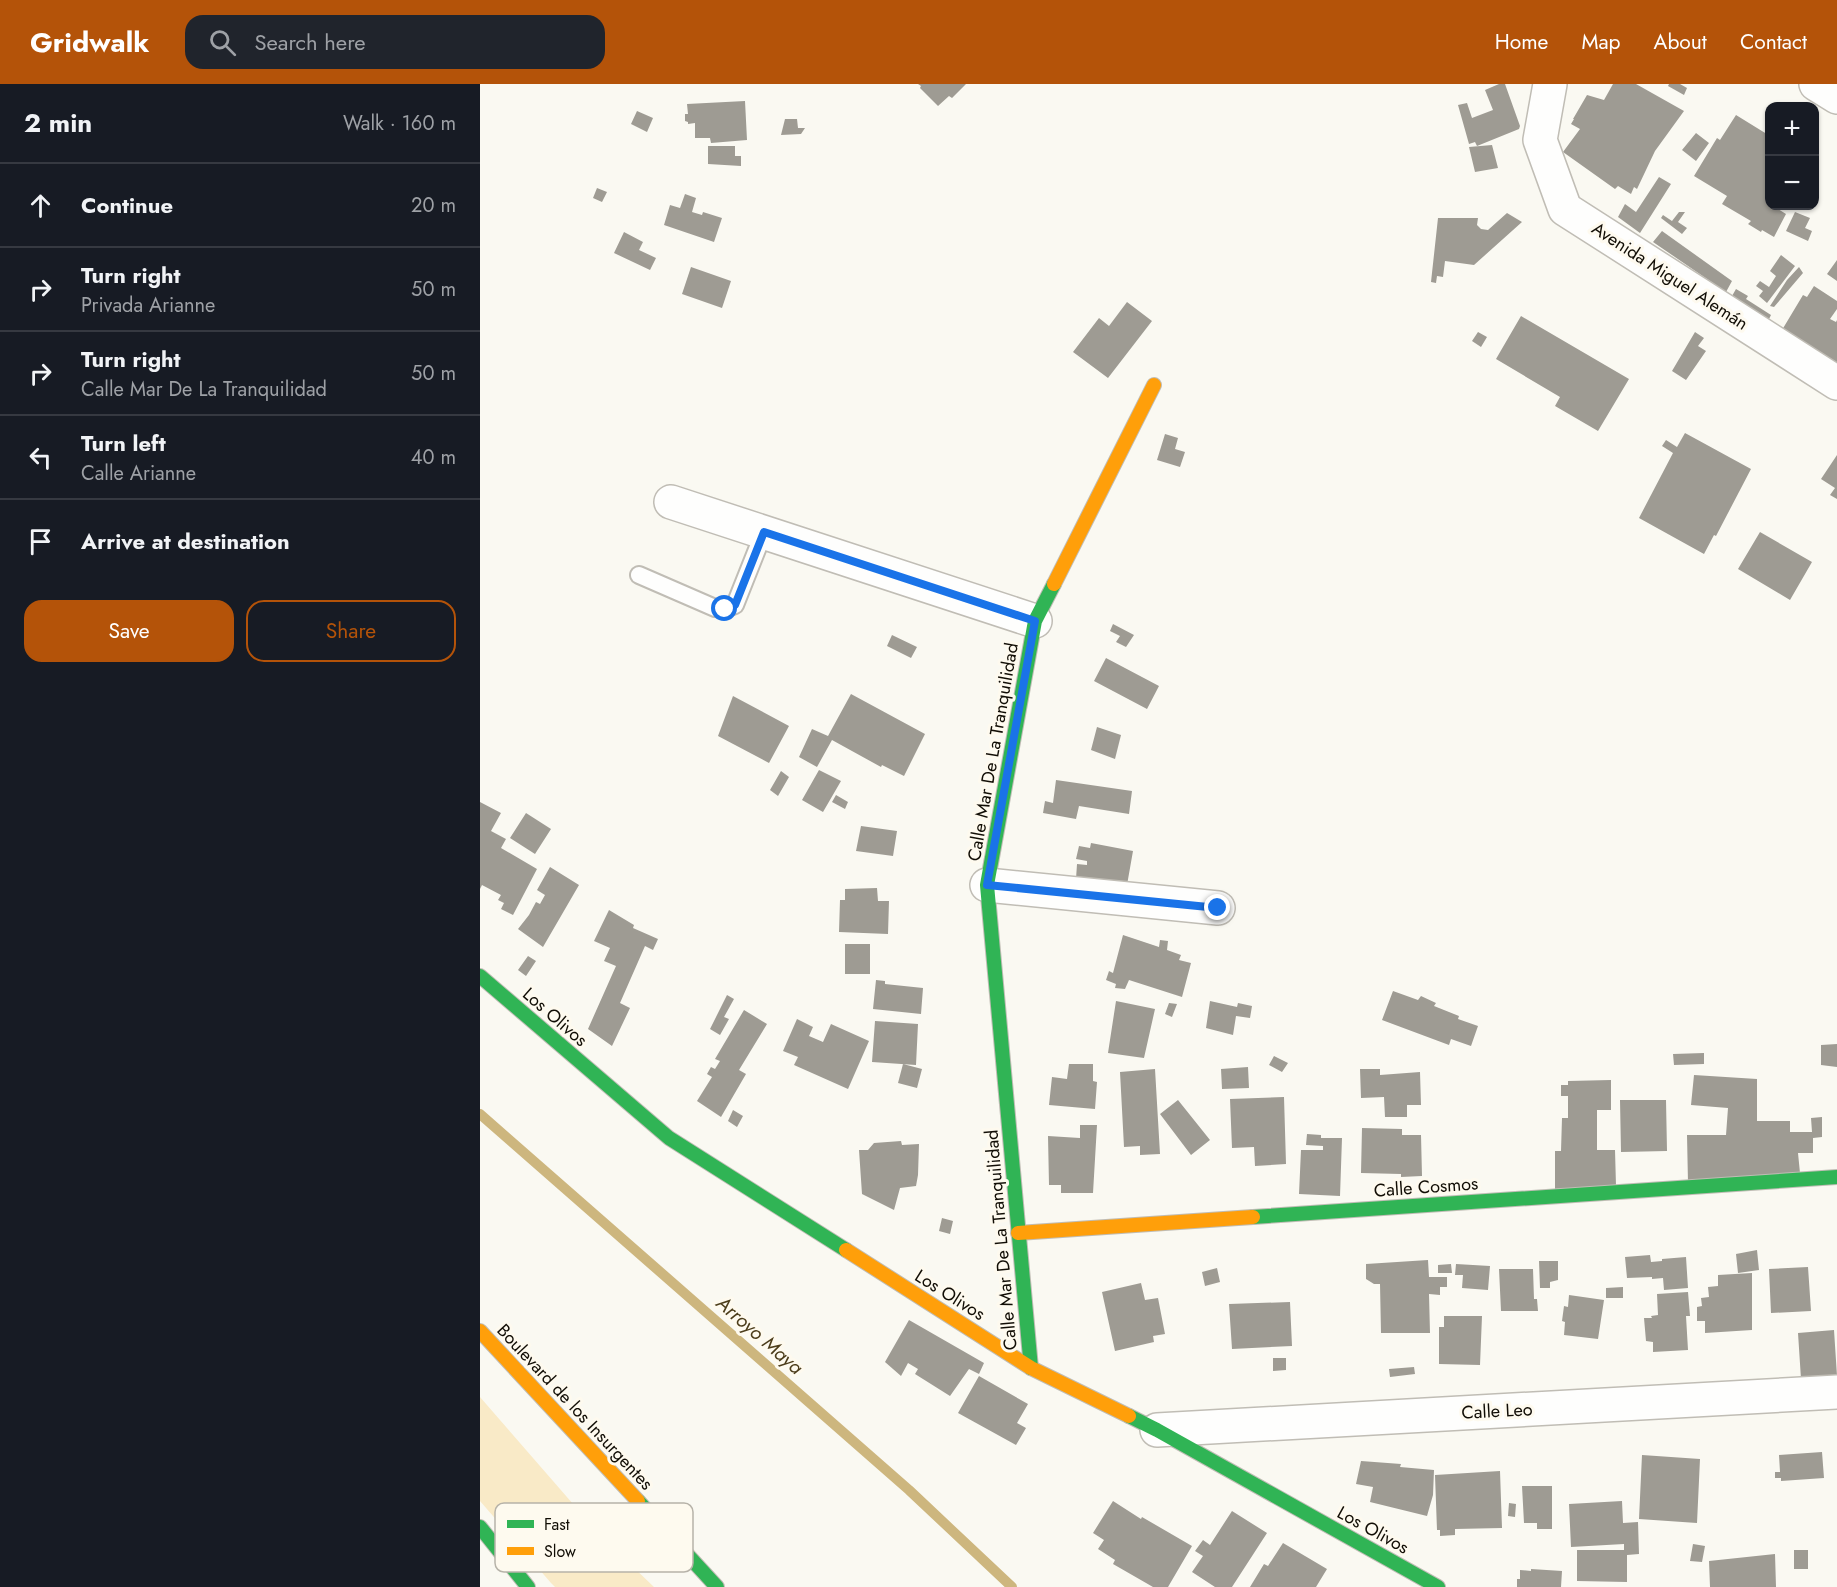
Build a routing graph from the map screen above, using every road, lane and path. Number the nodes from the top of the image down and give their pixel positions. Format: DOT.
graph roads {
  1 [pos="1550,84"];
  2 [pos="1816,84"];
  3 [pos="1837,97"];
  4 [pos="1837,383"];
  5 [pos="1155,385"];
  6 [pos="671,502"];
  7 [pos="764,532"];
  8 [pos="639,575"];
  9 [pos="1035,621"];
  10 [pos="987,885"];
  11 [pos="1218,908"];
  12 [pos="480,976"];
  13 [pos="1837,1177"];
  14 [pos="1018,1233"];
  15 [pos="480,1331"];
  16 [pos="1031,1368"];
  17 [pos="1837,1392"];
  18 [pos="1157,1430"];
  19 [pos="639,1503"];
  20 [pos="480,1527"];
  21 [pos="495,1546"];
  22 [pos="693,1561"];
  23 [pos="516,1572"];
  24 [pos="528,1587"];
  25 [pos="717,1587"];
  26 [pos="1438,1587"];
  1 -- 4 [label="street, Avenida Miguel Alemán"];
  2 -- 3 [label="street"];
  5 -- 9 [label="main road, Calle Mar De La Tranquilidad"];
  6 -- 7 [label="street"];
  7 -- 8 [label="lane"];
  7 -- 9 [label="street"];
  9 -- 10 [label="main road, Calle Mar De La Tranquilidad"];
  10 -- 11 [label="street"];
  10 -- 14 [label="main road, Calle Mar De La Tranquilidad"];
  12 -- 16 [label="main road, Los Olivos"];
  13 -- 14 [label="main road, Calle Cosmos"];
  14 -- 16 [label="main road, Calle Mar De La Tranquilidad"];
  15 -- 19 [label="main road, Boulevard de los Insurgentes"];
  16 -- 18 [label="main road, Los Olivos"];
  17 -- 18 [label="street, Calle Leo"];
  18 -- 26 [label="main road, Los Olivos"];
  20 -- 21 [label="main road"];
  22 -- 25 [label="main road, Boulevard de los Insurgentes"];
  23 -- 24 [label="main road"];
}
